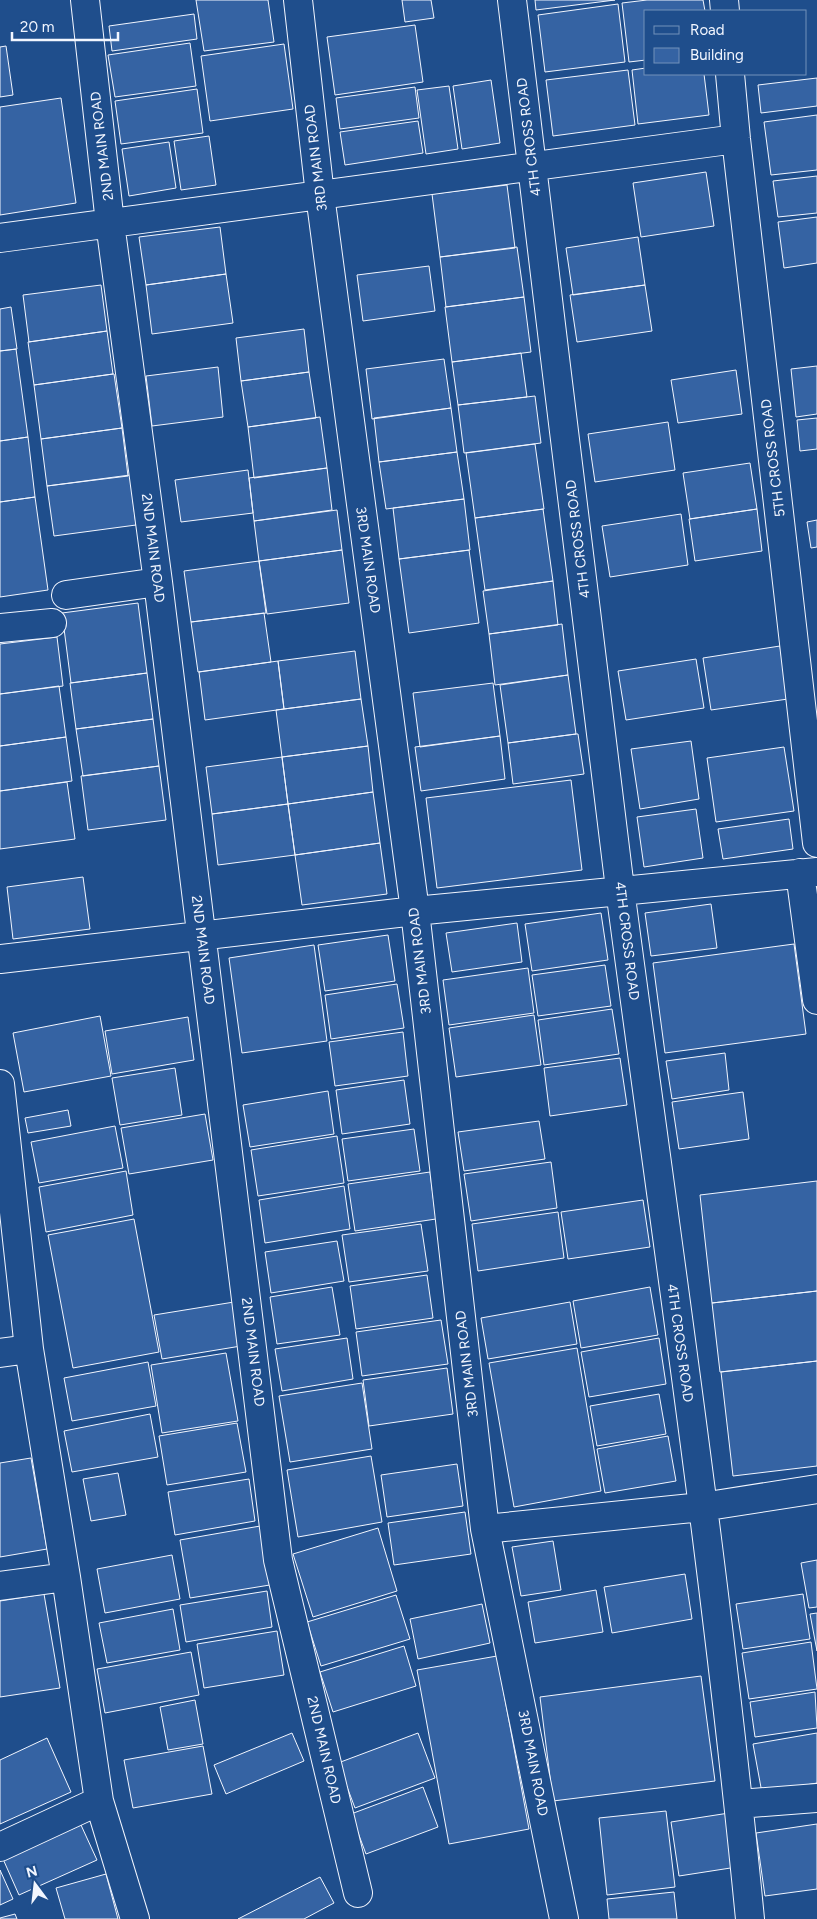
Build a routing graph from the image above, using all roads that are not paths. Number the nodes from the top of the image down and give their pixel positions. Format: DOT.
graph roads {
  1 [pos="85,0"];
  2 [pos="298,0"];
  3 [pos="512,0"];
  4 [pos="730,75"];
  5 [pos="736,139"];
  6 [pos="533,166"];
  7 [pos="320,195"];
  8 [pos="110,223"];
  9 [pos="0,238"];
  10 [pos="158,582"];
  11 [pos="66,595"];
  12 [pos="52,623"];
  13 [pos="0,628"];
  14 [pos="817,843"];
  15 [pos="808,873"];
  16 [pos="620,890"];
  17 [pos="415,911"];
  18 [pos="201,936"];
  19 [pos="0,959"];
  20 [pos="817,1000"];
  21 [pos="0,1084"];
  22 [pos="4,1150"];
  23 [pos="29,1349"];
  24 [pos="0,1353"];
  25 [pos="817,1489"];
  26 [pos="702,1507"];
  27 [pos="486,1529"];
  28 [pos="66,1577"];
  29 [pos="0,1586"];
  30 [pos="817,1798"];
  31 [pos="99,1801"];
  32 [pos="739,1804"];
  33 [pos="0,1847"];
  34 [pos="358,1893"];
  35 [pos="135,1919"];
  36 [pos="564,1919"];
  37 [pos="750,1919"];
  1 -- 8 [label="street, 2ND MAIN ROAD"];
  2 -- 7 [label="street, 3RD MAIN ROAD"];
  3 -- 6 [label="street, 4TH CROSS ROAD"];
  4 -- 5 [label="street, 5TH CROSS ROAD"];
  5 -- 6 [label="street"];
  5 -- 14 [label="street, 5TH CROSS ROAD"];
  6 -- 7 [label="street"];
  6 -- 16 [label="street, 4TH CROSS ROAD"];
  7 -- 8 [label="street"];
  7 -- 17 [label="street, 3RD MAIN ROAD"];
  8 -- 9 [label="street"];
  8 -- 10 [label="street, 2ND MAIN ROAD"];
  10 -- 11 [label="street"];
  10 -- 18 [label="street, 2ND MAIN ROAD"];
  12 -- 13 [label="street"];
  15 -- 16 [label="street"];
  15 -- 20 [label="street"];
  16 -- 17 [label="street"];
  16 -- 26 [label="street, 4TH CROSS ROAD"];
  17 -- 18 [label="street"];
  17 -- 27 [label="street, 3RD MAIN ROAD"];
  18 -- 19 [label="street"];
  18 -- 34 [label="street, 2ND MAIN ROAD"];
  21 -- 22 [label="street"];
  22 -- 23 [label="street"];
  23 -- 24 [label="street"];
  23 -- 28 [label="street"];
  25 -- 26 [label="street"];
  26 -- 27 [label="street"];
  26 -- 32 [label="street, 4TH CROSS ROAD"];
  27 -- 36 [label="street, 3RD MAIN ROAD"];
  28 -- 29 [label="street"];
  28 -- 31 [label="street"];
  30 -- 32 [label="street"];
  31 -- 33 [label="street"];
  31 -- 35 [label="street"];
  32 -- 37 [label="street, 4TH CROSS ROAD"];
}
